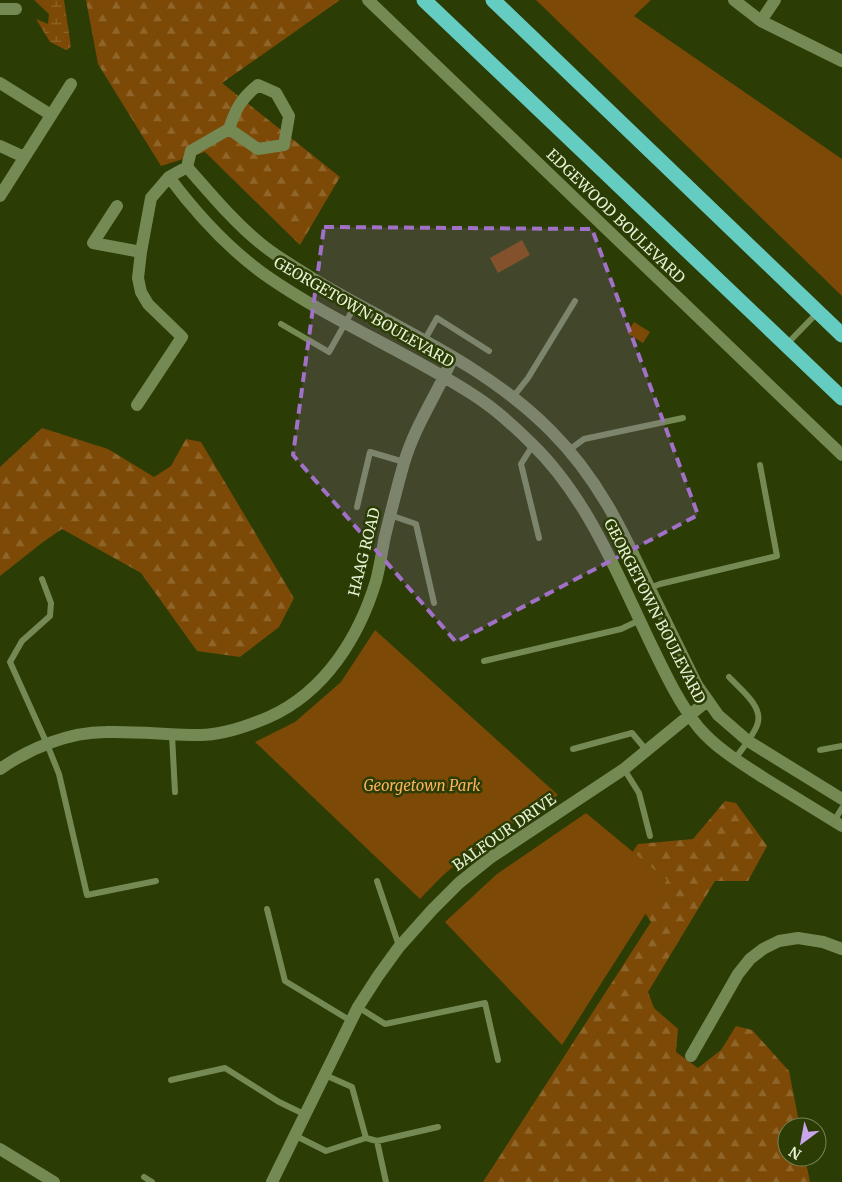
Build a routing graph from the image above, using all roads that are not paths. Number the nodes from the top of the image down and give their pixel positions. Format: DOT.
graph roads {
  1 [pos="368,0"];
  2 [pos="424,0"];
  3 [pos="494,0"];
  4 [pos="734,0"];
  5 [pos="775,0"];
  6 [pos="0,9"];
  7 [pos="16,10"];
  8 [pos="761,21"];
  9 [pos="842,61"];
  10 [pos="0,84"];
  11 [pos="71,84"];
  12 [pos="51,115"];
  13 [pos="229,128"];
  14 [pos="0,146"];
  15 [pos="24,157"];
  16 [pos="187,167"];
  17 [pos="169,177"];
  18 [pos="0,196"];
  19 [pos="117,206"];
  20 [pos="260,243"];
  21 [pos="141,252"];
  22 [pos="247,261"];
  23 [pos="575,301"];
  24 [pos="356,304"];
  25 [pos="818,312"];
  26 [pos="281,324"];
  27 [pos="346,324"];
  28 [pos="842,335"];
  29 [pos="424,341"];
  30 [pos="787,344"];
  31 [pos="489,350"];
  32 [pos="453,357"];
  33 [pos="445,378"];
  34 [pos="513,397"];
  35 [pos="842,398"];
  36 [pos="137,405"];
  37 [pos="683,418"];
  38 [pos="533,445"];
  39 [pos="569,450"];
  40 [pos="842,455"];
  41 [pos="404,462"];
  42 [pos="760,465"];
  43 [pos="357,507"];
  44 [pos="390,515"];
  45 [pos="539,538"];
  46 [pos="42,579"];
  47 [pos="650,588"];
  48 [pos="434,603"];
  49 [pos="640,620"];
  50 [pos="484,661"];
  51 [pos="729,677"];
  52 [pos="707,701"];
  53 [pos="689,714"];
  54 [pos="172,734"];
  55 [pos="748,741"];
  56 [pos="47,744"];
  57 [pos="842,746"];
  58 [pos="573,749"];
  59 [pos="820,750"];
  60 [pos="647,751"];
  61 [pos="735,759"];
  62 [pos="0,769"];
  63 [pos="624,769"];
  64 [pos="175,792"];
  65 [pos="842,799"];
  66 [pos="842,808"];
  67 [pos="838,824"];
  68 [pos="650,836"];
  69 [pos="156,881"];
  70 [pos="377,881"];
  71 [pos="267,909"];
  72 [pos="399,947"];
  73 [pos="842,949"];
  74 [pos="358,1007"];
  75 [pos="351,1021"];
  76 [pos="691,1056"];
  77 [pos="498,1060"];
  78 [pos="325,1074"];
  79 [pos="171,1080"];
  80 [pos="306,1116"];
  81 [pos="438,1127"];
  82 [pos="296,1136"];
  83 [pos="366,1138"];
  84 [pos="377,1141"];
  85 [pos="0,1148"];
  86 [pos="144,1177"];
  87 [pos="54,1182"];
  88 [pos="152,1182"];
  89 [pos="272,1182"];
  90 [pos="386,1182"];
  1 -- 40 [label="street, EDGEWOOD BOULEVARD"];
  2 -- 30 [label="highway"];
  3 -- 25 [label="highway"];
  4 -- 8 [label="street"];
  5 -- 8 [label="street"];
  6 -- 7 [label="street"];
  8 -- 9 [label="street"];
  10 -- 12 [label="street"];
  11 -- 12 [label="street"];
  12 -- 15 [label="street"];
  13 -- 13 [label="street"];
  13 -- 16 [label="street"];
  14 -- 15 [label="street"];
  15 -- 18 [label="street"];
  16 -- 17 [label="street"];
  16 -- 20 [label="street, GEORGETOWN BOULEVARD"];
  17 -- 21 [label="street"];
  17 -- 22 [label="street, GEORGETOWN BOULEVARD"];
  19 -- 21 [label="street"];
  20 -- 22 [label="street"];
  20 -- 24 [label="street, GEORGETOWN BOULEVARD"];
  21 -- 36 [label="street"];
  22 -- 27 [label="street, GEORGETOWN BOULEVARD"];
  23 -- 34 [label="lane"];
  24 -- 27 [label="lane"];
  24 -- 29 [label="street, GEORGETOWN BOULEVARD"];
  25 -- 28 [label="highway"];
  25 -- 30 [label="lane"];
  26 -- 27 [label="lane"];
  27 -- 33 [label="street, GEORGETOWN BOULEVARD"];
  29 -- 31 [label="lane"];
  29 -- 32 [label="street, GEORGETOWN BOULEVARD"];
  30 -- 35 [label="highway"];
  32 -- 33 [label="street, HAAG ROAD"];
  32 -- 34 [label="street, GEORGETOWN BOULEVARD"];
  33 -- 38 [label="street, GEORGETOWN BOULEVARD"];
  33 -- 41 [label="street, HAAG ROAD"];
  34 -- 39 [label="street, GEORGETOWN BOULEVARD"];
  37 -- 39 [label="lane"];
  38 -- 45 [label="lane"];
  38 -- 49 [label="street, GEORGETOWN BOULEVARD"];
  39 -- 47 [label="street, GEORGETOWN BOULEVARD"];
  41 -- 43 [label="lane"];
  41 -- 44 [label="street, HAAG ROAD"];
  42 -- 47 [label="lane"];
  44 -- 48 [label="lane"];
  44 -- 54 [label="street, HAAG ROAD"];
  46 -- 56 [label="lane"];
  47 -- 52 [label="street, GEORGETOWN BOULEVARD"];
  49 -- 50 [label="lane"];
  49 -- 53 [label="street, GEORGETOWN BOULEVARD"];
  51 -- 55 [label="lane"];
  52 -- 53 [label="street, BALFOUR DRIVE"];
  52 -- 55 [label="street, GEORGETOWN BOULEVARD"];
  53 -- 60 [label="street, BALFOUR DRIVE"];
  53 -- 61 [label="street, GEORGETOWN BOULEVARD"];
  54 -- 56 [label="street, HAAG ROAD"];
  54 -- 64 [label="lane"];
  55 -- 61 [label="lane"];
  55 -- 65 [label="street, GEORGETOWN BOULEVARD"];
  56 -- 62 [label="street, HAAG ROAD"];
  56 -- 69 [label="lane"];
  57 -- 59 [label="lane"];
  58 -- 60 [label="lane"];
  60 -- 63 [label="street, BALFOUR DRIVE"];
  61 -- 67 [label="street, GEORGETOWN BOULEVARD"];
  63 -- 68 [label="lane"];
  63 -- 72 [label="street, BALFOUR DRIVE"];
  66 -- 67 [label="lane"];
  70 -- 72 [label="lane"];
  71 -- 75 [label="lane"];
  72 -- 74 [label="street, BALFOUR DRIVE"];
  73 -- 76 [label="street"];
  74 -- 75 [label="street, BALFOUR DRIVE"];
  74 -- 77 [label="lane"];
  75 -- 78 [label="street, BALFOUR DRIVE"];
  78 -- 80 [label="street, BALFOUR DRIVE"];
  78 -- 83 [label="lane"];
  79 -- 80 [label="lane"];
  80 -- 82 [label="street, BALFOUR DRIVE"];
  81 -- 84 [label="lane"];
  82 -- 83 [label="lane"];
  82 -- 89 [label="street, BALFOUR DRIVE"];
  83 -- 84 [label="lane"];
  84 -- 90 [label="lane"];
  85 -- 87 [label="street"];
  86 -- 88 [label="lane"];
}
